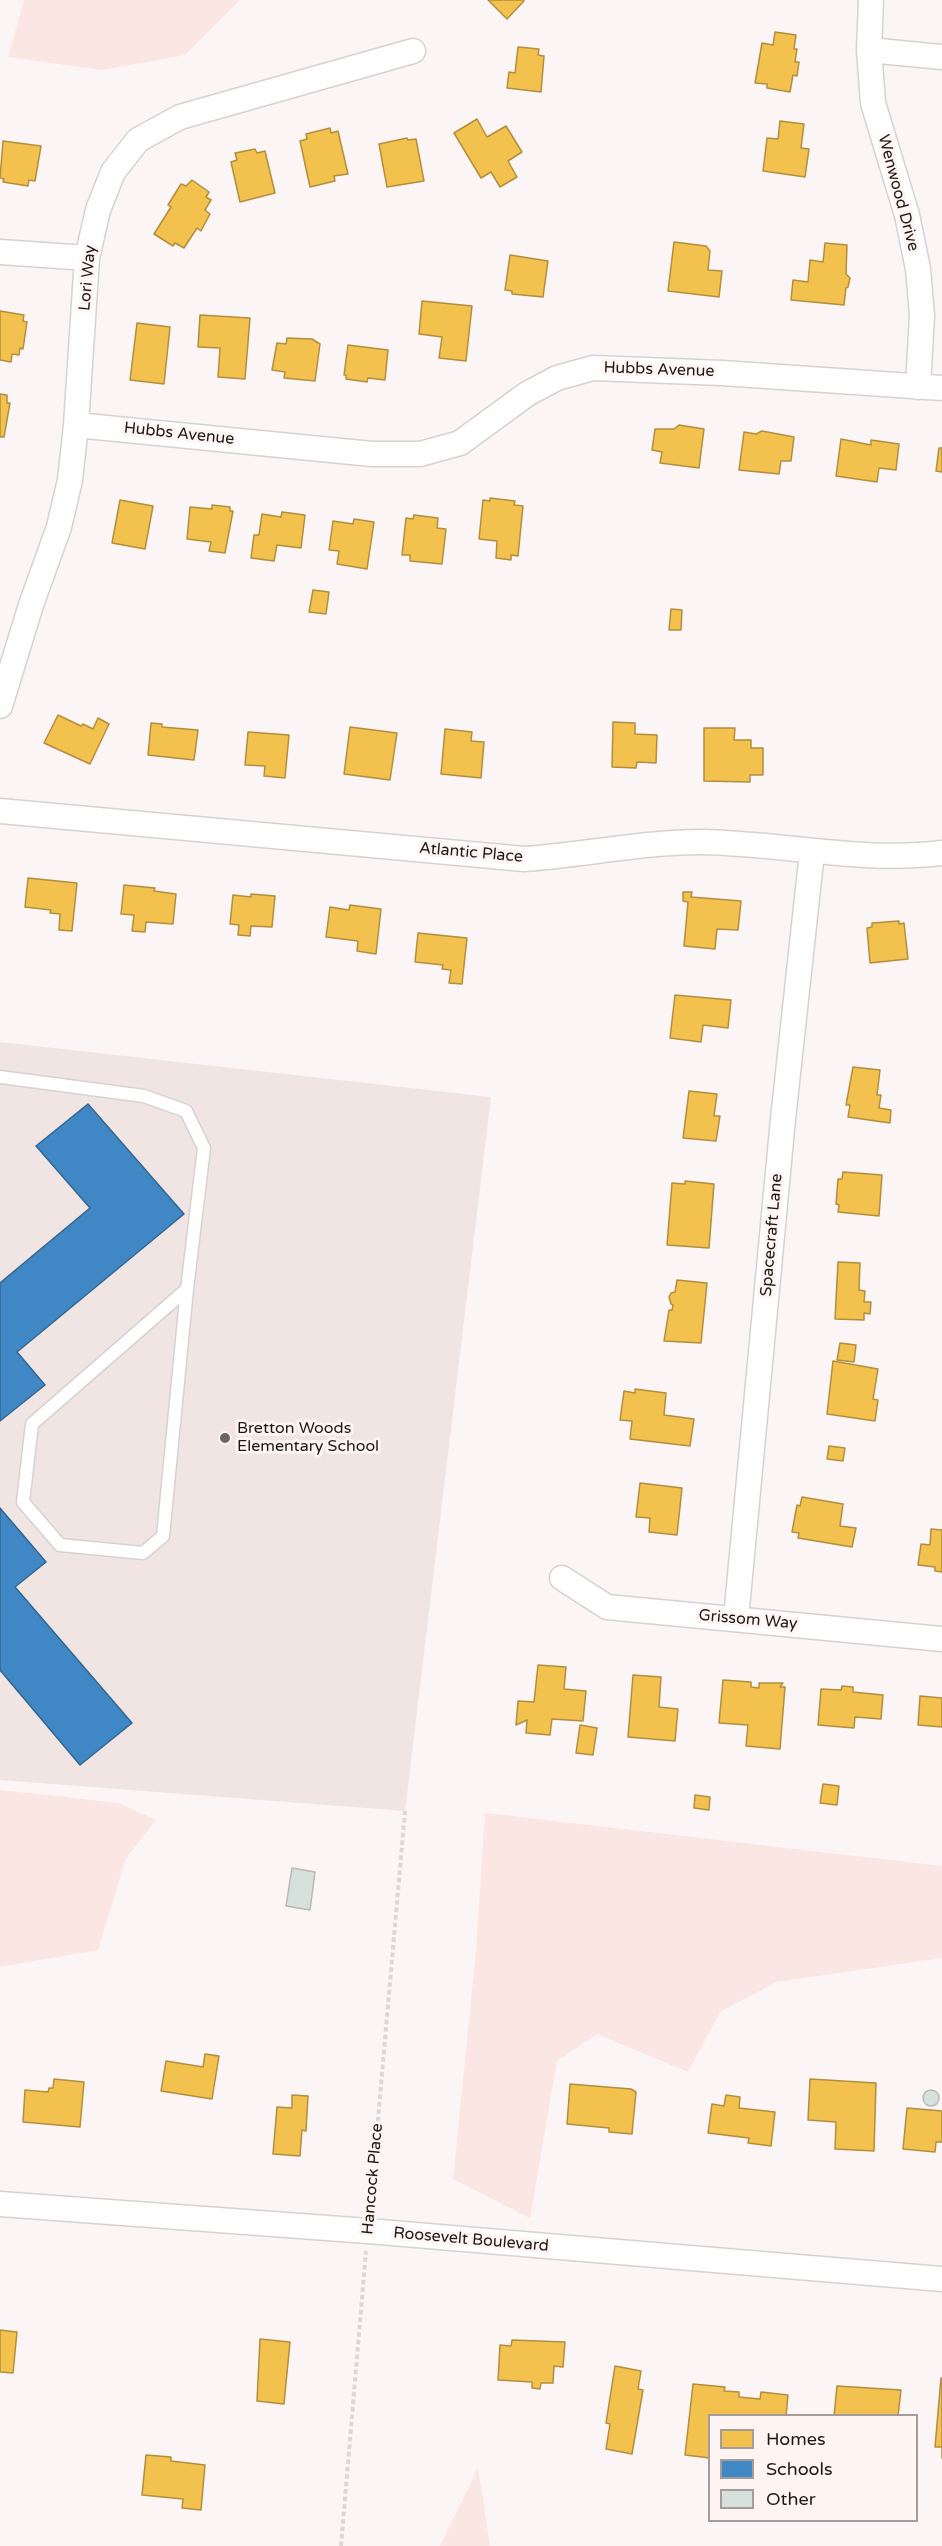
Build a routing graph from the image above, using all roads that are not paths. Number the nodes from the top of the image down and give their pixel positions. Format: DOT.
graph roads {
  1 [pos="871,0"];
  2 [pos="869,50"];
  3 [pos="413,51"];
  4 [pos="942,57"];
  5 [pos="0,252"];
  6 [pos="87,258"];
  7 [pos="918,387"];
  8 [pos="942,388"];
  9 [pos="76,425"];
  10 [pos="0,706"];
  11 [pos="0,811"];
  12 [pos="812,852"];
  13 [pos="942,853"];
  14 [pos="0,1077"];
  15 [pos="187,1289"];
  16 [pos="562,1578"];
  17 [pos="736,1618"];
  18 [pos="942,1639"];
  19 [pos="0,2204"];
  20 [pos="942,2279"];
  1 -- 2 [label="street, Wenwood Drive"];
  2 -- 4 [label="street"];
  2 -- 7 [label="street, Wenwood Drive"];
  3 -- 6 [label="street, Lori Way"];
  5 -- 6 [label="street"];
  6 -- 9 [label="street, Lori Way"];
  7 -- 8 [label="street, Hubbs Avenue"];
  7 -- 9 [label="street, Hubbs Avenue"];
  9 -- 10 [label="street, Lori Way"];
  11 -- 12 [label="street, Atlantic Place"];
  12 -- 13 [label="street, Atlantic Place"];
  12 -- 17 [label="street, Spacecraft Lane"];
  14 -- 15 [label="lane"];
  15 -- 15 [label="lane"];
  16 -- 17 [label="street, Grissom Way"];
  17 -- 18 [label="street, Grissom Way"];
  19 -- 20 [label="street, Roosevelt Boulevard"];
}
